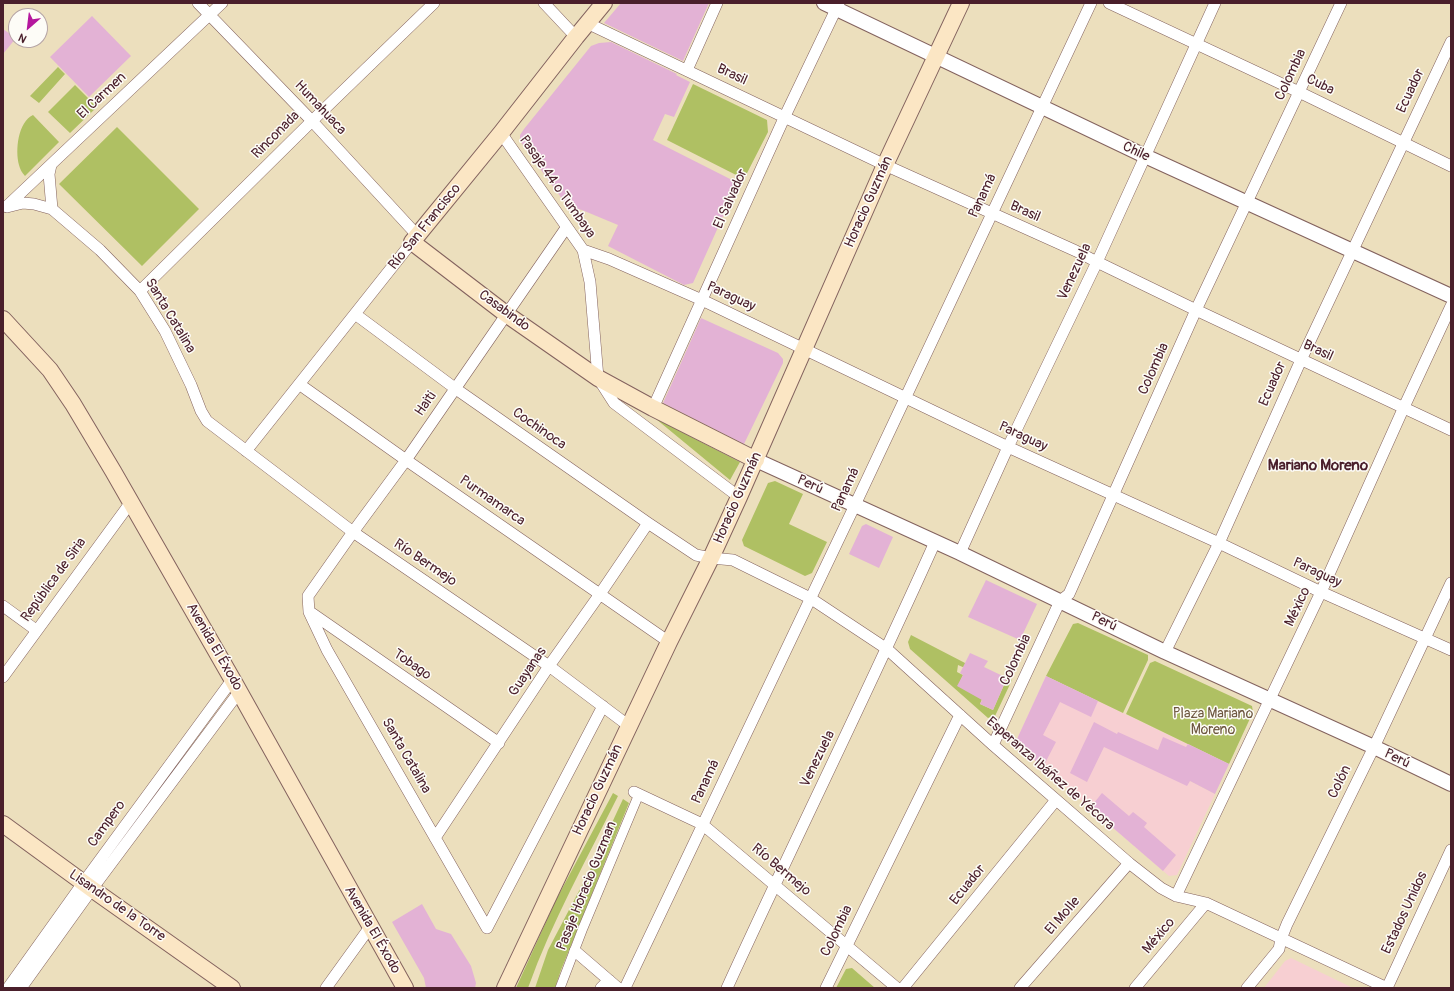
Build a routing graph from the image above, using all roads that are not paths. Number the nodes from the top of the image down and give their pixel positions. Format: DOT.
graph roads {
  1 [pos="198,3"];
  2 [pos="222,3"];
  3 [pos="434,3"];
  4 [pos="544,3"];
  5 [pos="604,3"];
  6 [pos="717,3"];
  7 [pos="961,3"];
  8 [pos="1091,3"];
  9 [pos="1109,3"];
  10 [pos="1215,3"];
  11 [pos="1341,3"];
  12 [pos="833,5"];
  13 [pos="210,15"];
  14 [pos="587,22"];
  15 [pos="576,37"];
  16 [pos="1451,42"];
  17 [pos="1198,44"];
  18 [pos="936,57"];
  19 [pos="686,70"];
  20 [pos="1300,92"];
  21 [pos="1042,108"];
  22 [pos="785,116"];
  23 [pos="312,120"];
  24 [pos="501,133"];
  25 [pos="1404,143"];
  26 [pos="1145,156"];
  27 [pos="51,165"];
  28 [pos="886,165"];
  29 [pos="1451,166"];
  30 [pos="1246,203"];
  31 [pos="5,209"];
  32 [pos="52,209"];
  33 [pos="991,214"];
  34 [pos="566,228"];
  35 [pos="415,238"];
  36 [pos="583,250"];
  37 [pos="1352,252"];
  38 [pos="1097,262"];
  39 [pos="140,290"];
  40 [pos="1451,296"];
  41 [pos="702,300"];
  42 [pos="1451,306"];
  43 [pos="1196,310"];
  44 [pos="355,314"];
  45 [pos="506,314"];
  46 [pos="3,319"];
  47 [pos="803,349"];
  48 [pos="1301,360"];
  49 [pos="598,378"];
  50 [pos="299,384"];
  51 [pos="456,389"];
  52 [pos="905,398"];
  53 [pos="1404,407"];
  54 [pos="654,408"];
  55 [pos="207,421"];
  56 [pos="1451,430"];
  57 [pos="1008,447"];
  58 [pos="246,451"];
  59 [pos="406,460"];
  60 [pos="756,460"];
  61 [pos="1114,495"];
  62 [pos="739,497"];
  63 [pos="131,502"];
  64 [pos="855,505"];
  65 [pos="648,523"];
  66 [pos="353,532"];
  67 [pos="936,542"];
  68 [pos="1219,543"];
  69 [pos="960,553"];
  70 [pos="711,558"];
  71 [pos="1451,583"];
  72 [pos="1321,592"];
  73 [pos="600,594"];
  74 [pos="308,596"];
  75 [pos="810,598"];
  76 [pos="1060,601"];
  77 [pos="3,606"];
  78 [pos="309,612"];
  79 [pos="36,630"];
  80 [pos="1426,638"];
  81 [pos="669,642"];
  82 [pos="887,650"];
  83 [pos="1451,650"];
  84 [pos="1165,652"];
  85 [pos="549,666"];
  86 [pos="3,677"];
  87 [pos="236,686"];
  88 [pos="1271,700"];
  89 [pos="603,706"];
  90 [pos="960,715"];
  91 [pos="629,726"];
  92 [pos="499,743"];
  93 [pos="993,745"];
  94 [pos="1374,747"];
  95 [pos="1451,784"];
  96 [pos="637,793"];
  97 [pos="1056,800"];
  98 [pos="3,824"];
  99 [pos="702,824"];
  100 [pos="435,838"];
  101 [pos="1451,850"];
  102 [pos="1129,863"];
  103 [pos="774,885"];
  104 [pos="88,886"];
  105 [pos="1176,896"];
  106 [pos="1206,903"];
  107 [pos="370,927"];
  108 [pos="1281,939"];
  109 [pos="846,946"];
  110 [pos="575,951"];
  111 [pos="605,984"];
  112 [pos="8,988"];
  113 [pos="21,988"];
  114 [pos="232,988"];
  115 [pos="326,988"];
  116 [pos="405,988"];
  117 [pos="505,988"];
  118 [pos="560,988"];
  119 [pos="618,988"];
  120 [pos="625,988"];
  121 [pos="727,988"];
  122 [pos="826,988"];
  123 [pos="897,988"];
  124 [pos="903,988"];
  125 [pos="1020,988"];
  126 [pos="1135,988"];
  127 [pos="1247,988"];
  128 [pos="1387,988"];
  1 -- 13 [label="street, Humahuaca"];
  2 -- 13 [label="street, El Carmen"];
  3 -- 23 [label="street, Rinconada"];
  4 -- 15 [label="street"];
  5 -- 14 [label="main road, Río San Francisco"];
  6 -- 19 [label="street"];
  7 -- 18 [label="main road, Horacio Guzmán"];
  8 -- 21 [label="street, Panamá"];
  9 -- 17 [label="street, Cuba"];
  10 -- 17 [label="street, Venezuela"];
  11 -- 20 [label="street, Colombia"];
  12 -- 18 [label="street, Chile"];
  12 -- 22 [label="street, El Salvador"];
  13 -- 23 [label="street, Humahuaca"];
  13 -- 27 [label="street, El Carmen"];
  14 -- 15 [label="main road, Río San Francisco"];
  14 -- 19 [label="street, Brasil"];
  15 -- 24 [label="main road, Río San Francisco"];
  16 -- 25 [label="street, Ecuador"];
  17 -- 20 [label="street, Cuba"];
  17 -- 26 [label="street, Venezuela"];
  18 -- 21 [label="street, Chile"];
  18 -- 28 [label="main road, Horacio Guzmán"];
  19 -- 22 [label="street, Brasil"];
  20 -- 25 [label="street, Cuba"];
  20 -- 30 [label="street, Colombia"];
  21 -- 26 [label="street, Chile"];
  21 -- 33 [label="street, Panamá"];
  22 -- 28 [label="street, Brasil"];
  22 -- 41 [label="street, El Salvador"];
  23 -- 35 [label="street, Humahuaca"];
  23 -- 39 [label="street, Rinconada"];
  24 -- 34 [label="street, Pasaje 44 o Tumbaya"];
  24 -- 35 [label="main road, Río San Francisco"];
  25 -- 29 [label="street, Cuba"];
  25 -- 37 [label="street, Ecuador"];
  26 -- 30 [label="street, Chile"];
  26 -- 38 [label="street, Venezuela"];
  27 -- 31 [label="street, El Carmen"];
  27 -- 32 [label="street"];
  28 -- 33 [label="street, Brasil"];
  28 -- 47 [label="main road, Horacio Guzmán"];
  30 -- 37 [label="street, Chile"];
  30 -- 43 [label="street, Colombia"];
  31 -- 32 [label="street, Santa Catalina"];
  32 -- 39 [label="street, Santa Catalina"];
  33 -- 38 [label="street, Brasil"];
  33 -- 52 [label="street, Panamá"];
  34 -- 36 [label="street, Pasaje 44 o Tumbaya"];
  34 -- 45 [label="street, Haiti"];
  35 -- 44 [label="street, Río San Francisco"];
  35 -- 45 [label="main road, Casabindo"];
  36 -- 41 [label="street, Paraguay"];
  36 -- 49 [label="street, Pasaje 44 o Tumbaya"];
  37 -- 40 [label="street, Chile"];
  37 -- 48 [label="street, Ecuador"];
  38 -- 43 [label="street, Brasil"];
  38 -- 57 [label="street, Venezuela"];
  39 -- 55 [label="street, Santa Catalina"];
  41 -- 47 [label="street, Paraguay"];
  41 -- 54 [label="street, El Salvador"];
  42 -- 53 [label="street, México"];
  43 -- 48 [label="street, Brasil"];
  43 -- 61 [label="street, Colombia"];
  44 -- 50 [label="street, Río San Francisco"];
  44 -- 51 [label="street, Cochinoca"];
  45 -- 49 [label="main road, Casabindo"];
  45 -- 51 [label="street, Haiti"];
  46 -- 63 [label="main road, Avenida El Éxodo"];
  47 -- 52 [label="street, Paraguay"];
  47 -- 60 [label="main road, Horacio Guzmán"];
  48 -- 53 [label="street, Brasil"];
  48 -- 68 [label="street, Ecuador"];
  49 -- 54 [label="main road, Casabindo"];
  49 -- 62 [label="street, Casabindo"];
  50 -- 58 [label="street, Río San Francisco"];
  50 -- 59 [label="street, Purmamarca"];
  51 -- 59 [label="street, Haiti"];
  51 -- 65 [label="street, Cochinoca"];
  52 -- 57 [label="street, Paraguay"];
  52 -- 64 [label="street, Panamá"];
  53 -- 56 [label="street, Brasil"];
  53 -- 72 [label="street, México"];
  54 -- 60 [label="main road, Casabindo"];
  55 -- 58 [label="street, Río Bermejo"];
  57 -- 61 [label="street, Paraguay"];
  57 -- 69 [label="street, Venezuela"];
  58 -- 66 [label="street, Río Bermejo"];
  59 -- 66 [label="street, Haiti"];
  59 -- 73 [label="street, Purmamarca"];
  60 -- 62 [label="main road, Horacio Guzmán"];
  60 -- 64 [label="street, Perú"];
  61 -- 68 [label="street, Paraguay"];
  61 -- 76 [label="street, Colombia"];
  62 -- 70 [label="main road, Horacio Guzmán"];
  63 -- 79 [label="street, República de Siria"];
  63 -- 87 [label="main road, Avenida El Éxodo"];
  64 -- 67 [label="street, Perú"];
  64 -- 75 [label="street, Panamá"];
  65 -- 70 [label="street, Cochinoca"];
  65 -- 73 [label="street, Guayanas"];
  66 -- 74 [label="street, Haiti"];
  66 -- 85 [label="street, Río Bermejo"];
  67 -- 69 [label="street, Perú"];
  67 -- 82 [label="street, Venezuela"];
  68 -- 72 [label="street, Paraguay"];
  68 -- 84 [label="street, Ecuador"];
  69 -- 76 [label="street, Perú"];
  70 -- 75 [label="street, Esperanza Ibáñez de Yécora"];
  70 -- 81 [label="main road, Horacio Guzmán"];
  71 -- 80 [label="street, Colón"];
  72 -- 80 [label="street, Paraguay"];
  72 -- 88 [label="street, México"];
  73 -- 81 [label="street, Purmamarca"];
  73 -- 85 [label="street, Guayanas"];
  74 -- 78 [label="street, Santa Catalina"];
  75 -- 82 [label="street, Esperanza Ibáñez de Yécora"];
  75 -- 99 [label="street, Panamá"];
  76 -- 84 [label="street, Perú"];
  76 -- 93 [label="street, Colombia"];
  77 -- 79 [label="street"];
  78 -- 92 [label="street, Tobago"];
  78 -- 100 [label="street, Santa Catalina"];
  79 -- 86 [label="street, República de Siria"];
  80 -- 83 [label="street, Paraguay"];
  80 -- 94 [label="street, Colón"];
  81 -- 91 [label="main road, Horacio Guzmán"];
  82 -- 90 [label="street, Esperanza Ibáñez de Yécora"];
  82 -- 103 [label="street, Venezuela"];
  84 -- 88 [label="street, Perú"];
  85 -- 89 [label="street, Río Bermejo"];
  85 -- 92 [label="street, Guayanas"];
  87 -- 104 [label="street, Campero"];
  87 -- 107 [label="main road, Avenida El Éxodo"];
  88 -- 94 [label="street, Perú"];
  88 -- 105 [label="street, México"];
  89 -- 91 [label="street, Río Bermejo"];
  89 -- 100 [label="street, Santa Catalina"];
  90 -- 93 [label="street, Esperanza Ibáñez de Yécora"];
  90 -- 109 [label="street, Colombia"];
  91 -- 117 [label="main road, Horacio Guzmán"];
  92 -- 100 [label="street, Guayanas"];
  93 -- 97 [label="street, Esperanza Ibáñez de Yécora"];
  94 -- 95 [label="street, Perú"];
  94 -- 108 [label="street, Colón"];
  96 -- 99 [label="street, Río Bermejo"];
  96 -- 110 [label="street, Pasaje Horacio Guzman"];
  97 -- 102 [label="street, Esperanza Ibáñez de Yécora"];
  97 -- 124 [label="street, Ecuador"];
  98 -- 104 [label="main road, Lisandro de la Torre"];
  99 -- 103 [label="street, Río Bermejo"];
  99 -- 120 [label="street, Panamá"];
  101 -- 128 [label="street, Estados Unidos"];
  102 -- 105 [label="street, Esperanza Ibáñez de Yécora"];
  102 -- 125 [label="street, El Molle"];
  103 -- 109 [label="street, Río Bermejo"];
  103 -- 121 [label="street, Venezuela"];
  104 -- 112 [label="street, Campero"];
  104 -- 113 [label="street, Campero"];
  104 -- 114 [label="main road, Lisandro de la Torre"];
  105 -- 106 [label="street, Esperanza Ibáñez de Yécora"];
  106 -- 108 [label="street, Esperanza Ibáñez de Yécora"];
  106 -- 126 [label="street, México"];
  107 -- 115 [label="street"];
  107 -- 116 [label="main road, Avenida El Éxodo"];
  108 -- 127 [label="street, Colón"];
  108 -- 128 [label="street, Esperanza Ibáñez de Yécora"];
  109 -- 122 [label="street, Colombia"];
  109 -- 123 [label="street, Río Bermejo"];
  110 -- 111 [label="street"];
  110 -- 118 [label="street, Pasaje Horacio Guzman"];
  111 -- 119 [label="street"];
}
